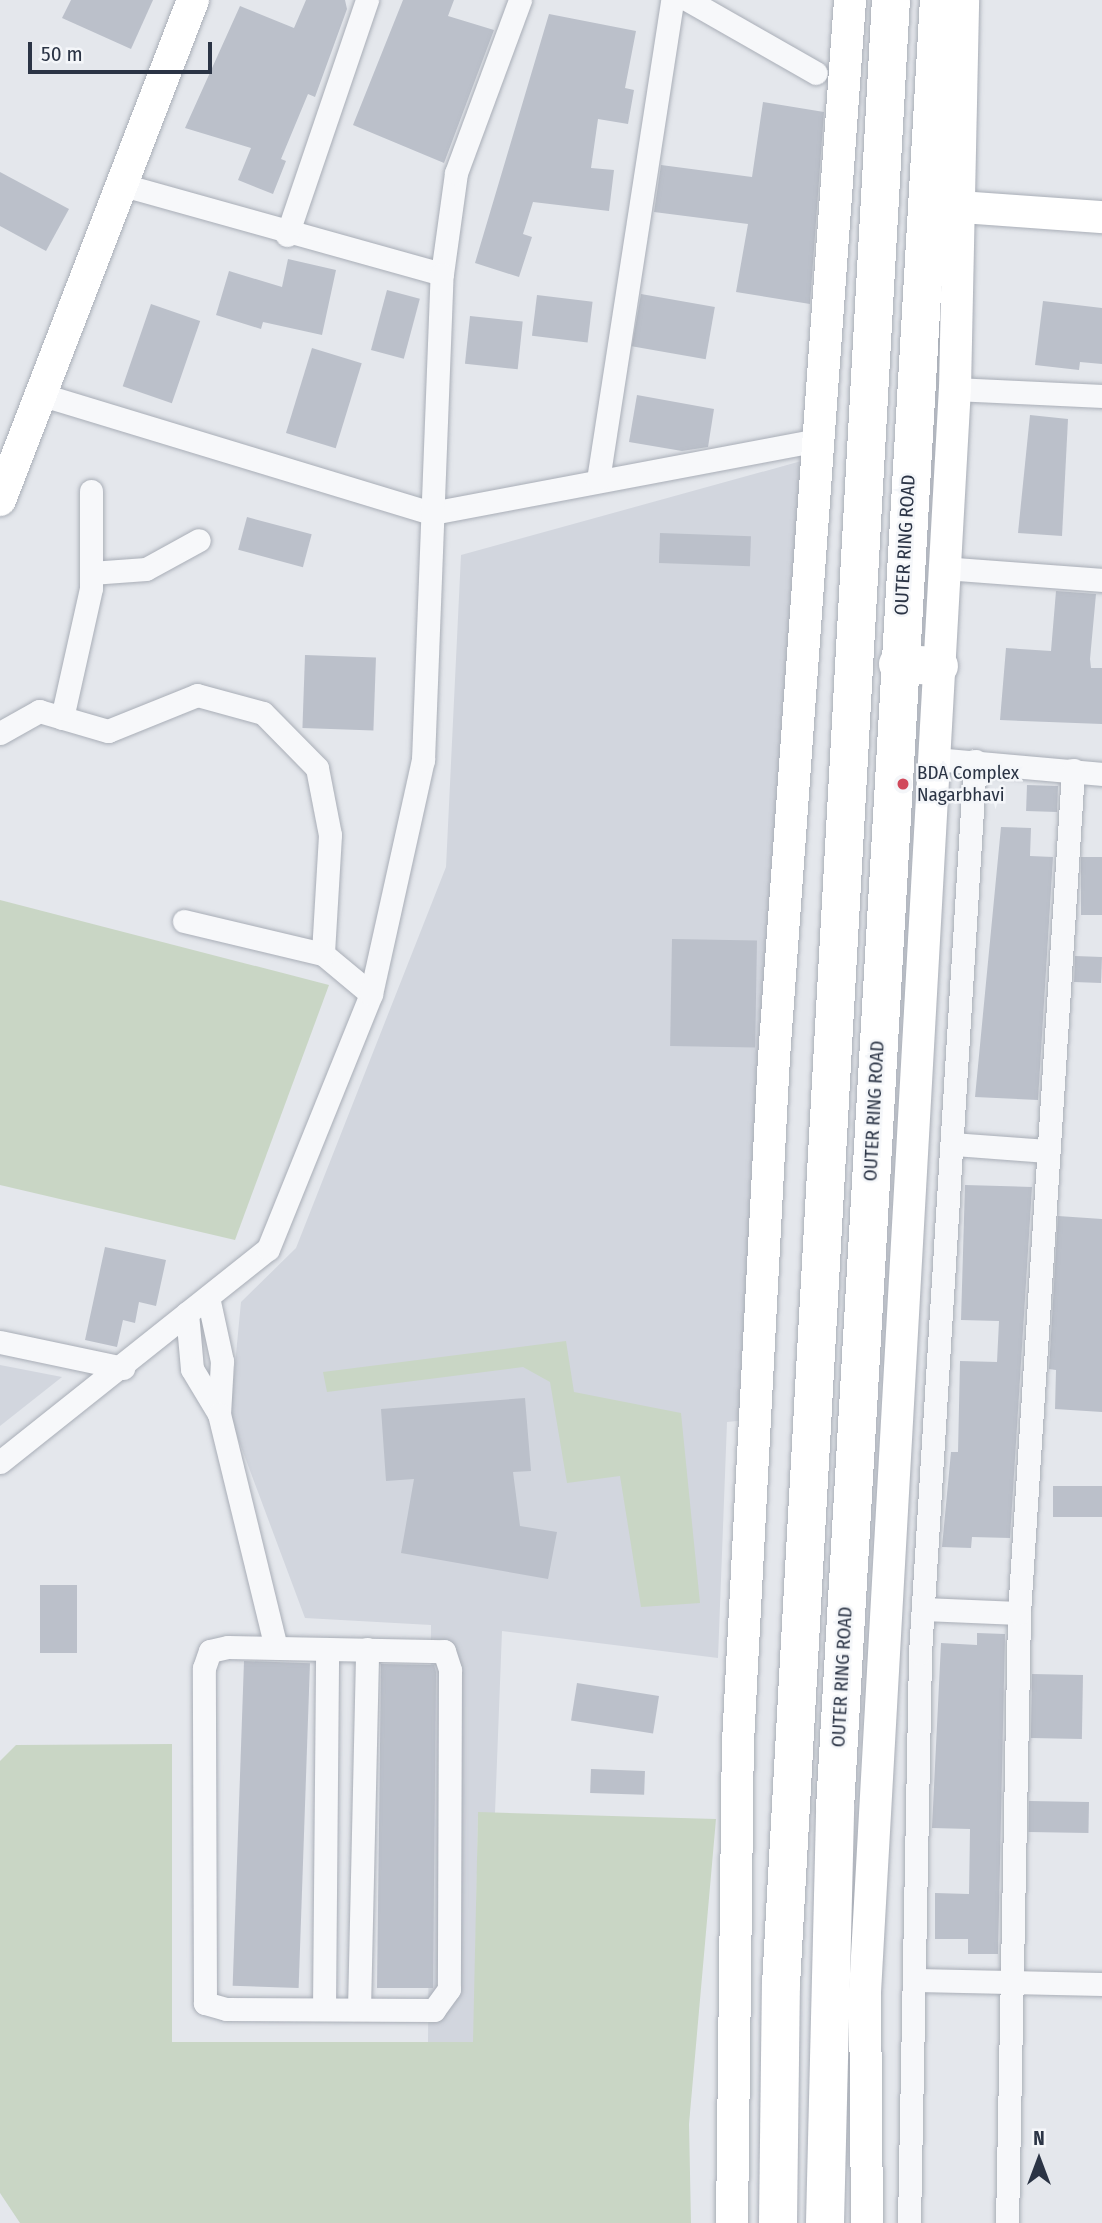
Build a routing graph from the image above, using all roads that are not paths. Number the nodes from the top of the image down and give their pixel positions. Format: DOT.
graph roads {
  1 [pos="193,0"];
  2 [pos="367,0"];
  3 [pos="520,0"];
  4 [pos="672,0"];
  5 [pos="688,0"];
  6 [pos="850,0"];
  7 [pos="891,0"];
  8 [pos="939,0"];
  9 [pos="963,0"];
  10 [pos="817,73"];
  11 [pos="123,185"];
  12 [pos="961,207"];
  13 [pos="1102,217"];
  14 [pos="287,235"];
  15 [pos="442,274"];
  16 [pos="955,389"];
  17 [pos="43,395"];
  18 [pos="1102,396"];
  19 [pos="818,440"];
  20 [pos="598,480"];
  21 [pos="92,492"];
  22 [pos="0,500"];
  23 [pos="432,513"];
  24 [pos="199,540"];
  25 [pos="943,568"];
  26 [pos="92,573"];
  27 [pos="1102,580"];
  28 [pos="898,664"];
  29 [pos="939,666"];
  30 [pos="62,718"];
  31 [pos="0,733"];
  32 [pos="935,759"];
  33 [pos="975,761"];
  34 [pos="1073,770"];
  35 [pos="1102,774"];
  36 [pos="184,920"];
  37 [pos="323,954"];
  38 [pos="371,994"];
  39 [pos="953,1144"];
  40 [pos="1046,1151"];
  41 [pos="208,1297"];
  42 [pos="187,1313"];
  43 [pos="0,1342"];
  44 [pos="123,1368"];
  45 [pos="219,1413"];
  46 [pos="0,1462"];
  47 [pos="923,1609"];
  48 [pos="1019,1613"];
  49 [pos="275,1647"];
  50 [pos="327,1649"];
  51 [pos="367,1649"];
  52 [pos="915,1980"];
  53 [pos="1011,1982"];
  54 [pos="1102,1983"];
  55 [pos="324,2009"];
  56 [pos="359,2009"];
  57 [pos="732,2223"];
  58 [pos="778,2223"];
  59 [pos="825,2223"];
  60 [pos="867,2223"];
  61 [pos="909,2223"];
  62 [pos="1007,2223"];
  1 -- 11 [label="street"];
  2 -- 14 [label="street"];
  3 -- 15 [label="street"];
  4 -- 20 [label="street"];
  5 -- 10 [label="street"];
  6 -- 19 [label="street"];
  7 -- 58 [label="highway"];
  8 -- 28 [label="highway, OUTER RING ROAD"];
  9 -- 12 [label="street"];
  11 -- 14 [label="street"];
  11 -- 17 [label="street"];
  12 -- 13 [label="street"];
  12 -- 16 [label="street"];
  14 -- 15 [label="street"];
  15 -- 23 [label="street"];
  16 -- 18 [label="street"];
  16 -- 25 [label="street"];
  17 -- 22 [label="street"];
  17 -- 23 [label="street"];
  19 -- 20 [label="street"];
  19 -- 57 [label="street"];
  20 -- 23 [label="street"];
  21 -- 26 [label="street"];
  23 -- 38 [label="street"];
  24 -- 26 [label="street"];
  25 -- 27 [label="street"];
  25 -- 29 [label="street"];
  26 -- 30 [label="street"];
  28 -- 29 [label="highway"];
  28 -- 59 [label="highway, OUTER RING ROAD"];
  29 -- 32 [label="street"];
  30 -- 31 [label="street"];
  30 -- 37 [label="street"];
  32 -- 33 [label="street"];
  32 -- 60 [label="street"];
  33 -- 34 [label="street"];
  33 -- 39 [label="street"];
  34 -- 35 [label="street"];
  34 -- 40 [label="street"];
  36 -- 37 [label="street"];
  37 -- 38 [label="street"];
  38 -- 41 [label="street"];
  39 -- 40 [label="street"];
  39 -- 47 [label="street"];
  40 -- 48 [label="street"];
  41 -- 42 [label="street"];
  41 -- 45 [label="street"];
  42 -- 44 [label="street"];
  42 -- 45 [label="street"];
  43 -- 44 [label="street"];
  44 -- 46 [label="street"];
  45 -- 49 [label="street"];
  47 -- 48 [label="street"];
  47 -- 52 [label="street"];
  48 -- 53 [label="street"];
  49 -- 50 [label="street"];
  49 -- 55 [label="street"];
  50 -- 51 [label="street"];
  50 -- 55 [label="street"];
  51 -- 56 [label="street"];
  51 -- 56 [label="street"];
  52 -- 53 [label="street"];
  52 -- 61 [label="street"];
  53 -- 54 [label="street"];
  53 -- 62 [label="street"];
  55 -- 56 [label="street"];
}
